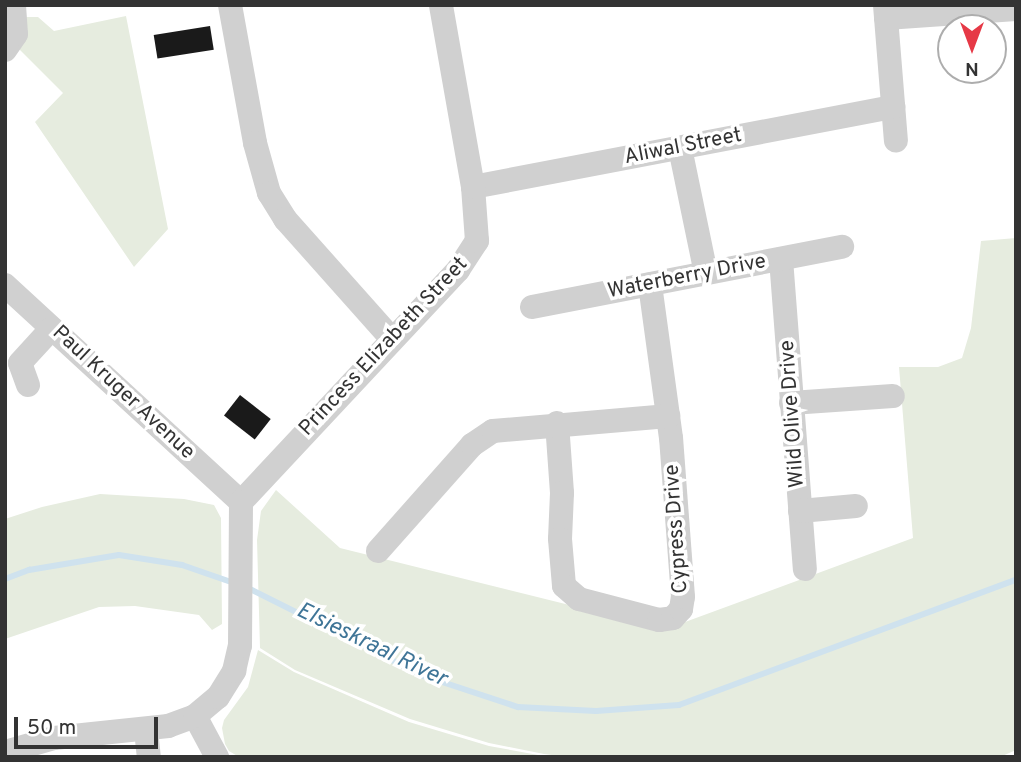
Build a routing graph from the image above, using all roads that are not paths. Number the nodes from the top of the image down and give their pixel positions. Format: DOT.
graph roads {
  1 [pos="230,5"];
  2 [pos="441,5"];
  3 [pos="1016,9"];
  4 [pos="16,11"];
  5 [pos="886,12"];
  6 [pos="5,50"];
  7 [pos="893,107"];
  8 [pos="895,141"];
  9 [pos="680,148"];
  10 [pos="473,187"];
  11 [pos="842,247"];
  12 [pos="781,259"];
  13 [pos="706,274"];
  14 [pos="650,284"];
  15 [pos="5,285"];
  16 [pos="532,307"];
  17 [pos="52,328"];
  18 [pos="392,339"];
  19 [pos="28,385"];
  20 [pos="893,396"];
  21 [pos="792,403"];
  22 [pos="668,416"];
  23 [pos="557,423"];
  24 [pos="241,502"];
  25 [pos="856,506"];
  26 [pos="800,511"];
  27 [pos="379,551"];
  28 [pos="805,569"];
  29 [pos="195,716"];
  30 [pos="146,730"];
  31 [pos="41,749"];
  32 [pos="5,751"];
  33 [pos="149,757"];
  34 [pos="217,757"];
  1 -- 18 [label="street"];
  2 -- 10 [label="street, Princess Elizabeth Street"];
  3 -- 5 [label="street"];
  4 -- 6 [label="street"];
  5 -- 7 [label="street"];
  7 -- 8 [label="street"];
  7 -- 9 [label="street, Aliwal Street"];
  9 -- 10 [label="street, Aliwal Street"];
  9 -- 13 [label="street"];
  10 -- 18 [label="street, Princess Elizabeth Street"];
  11 -- 12 [label="street, Waterberry Drive"];
  12 -- 13 [label="street, Waterberry Drive"];
  12 -- 21 [label="street, Wild Olive Drive"];
  13 -- 14 [label="street, Waterberry Drive"];
  14 -- 16 [label="street, Waterberry Drive"];
  14 -- 22 [label="street, Cypress Drive"];
  15 -- 17 [label="street, Paul Kruger Avenue"];
  17 -- 19 [label="street"];
  17 -- 24 [label="street, Paul Kruger Avenue"];
  18 -- 24 [label="street, Princess Elizabeth Street"];
  20 -- 21 [label="street"];
  21 -- 26 [label="street, Wild Olive Drive"];
  22 -- 23 [label="street"];
  22 -- 23 [label="street, Cypress Drive"];
  23 -- 27 [label="street"];
  24 -- 29 [label="street"];
  25 -- 26 [label="street"];
  26 -- 28 [label="street, Wild Olive Drive"];
  29 -- 30 [label="street"];
  29 -- 34 [label="street"];
  30 -- 31 [label="street"];
  30 -- 33 [label="street"];
  31 -- 32 [label="street"];
}
